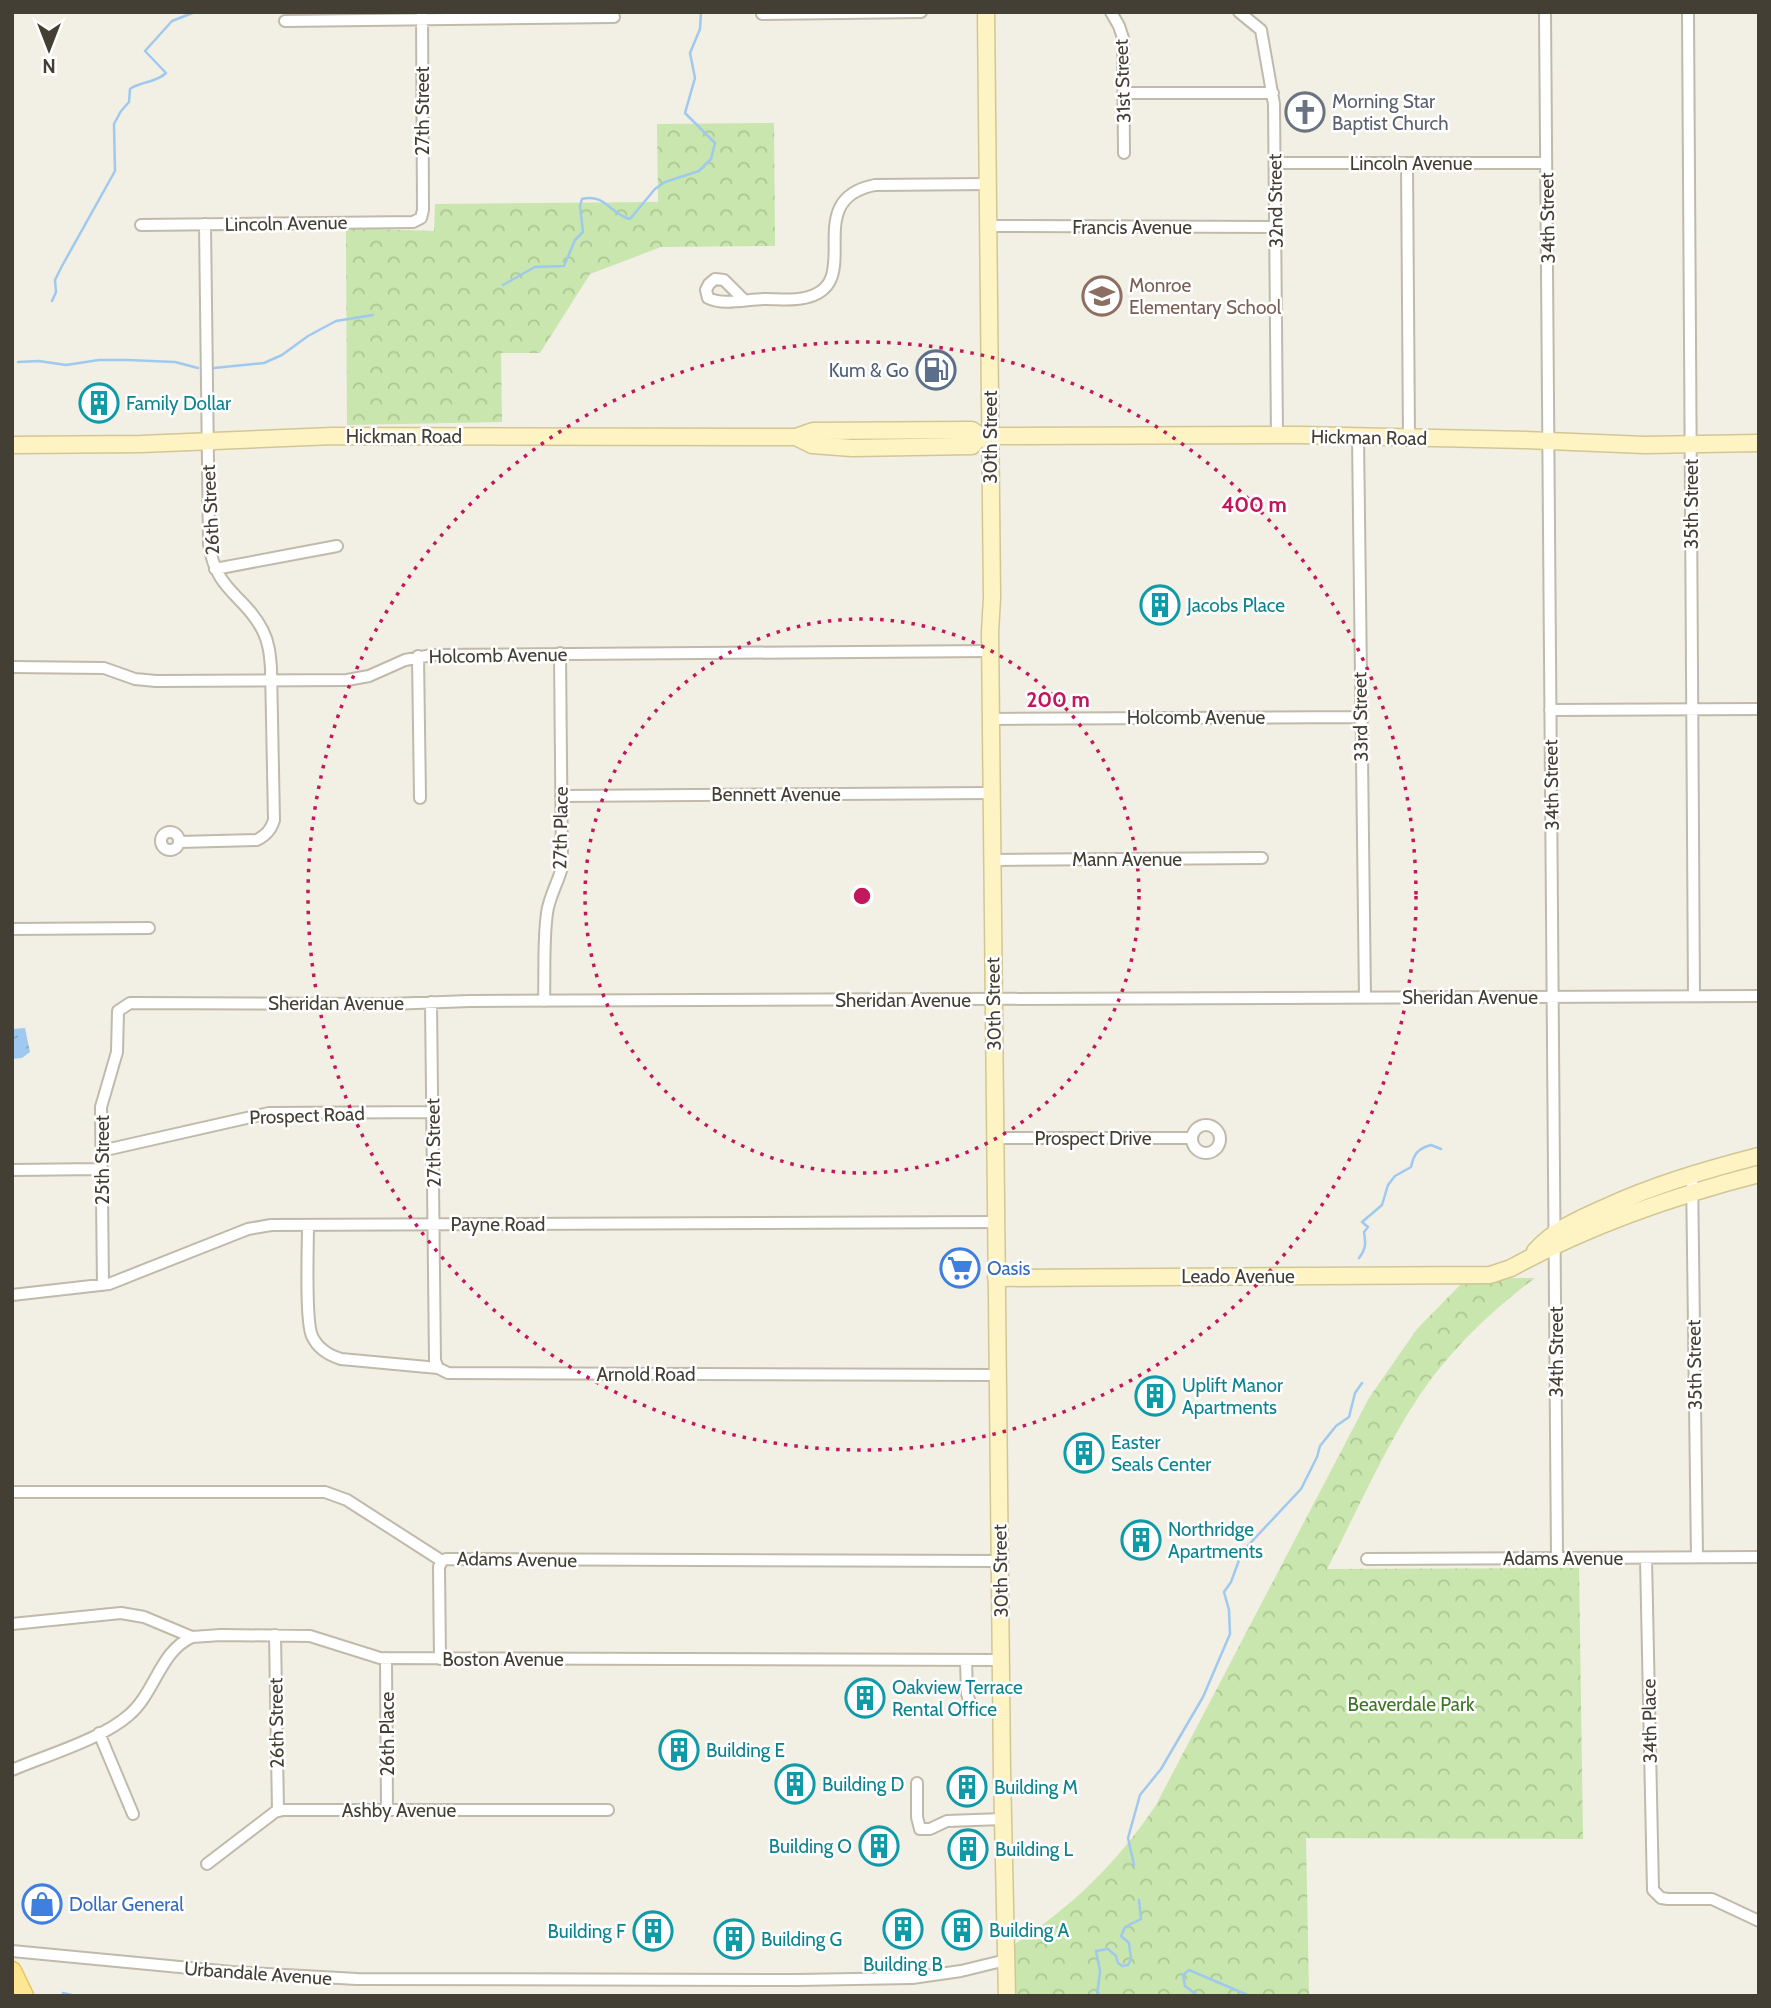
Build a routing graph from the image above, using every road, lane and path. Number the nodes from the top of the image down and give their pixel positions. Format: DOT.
graph roads {
  1 [pos="921,12"];
  2 [pos="986,12"];
  3 [pos="1111,12"];
  4 [pos="1239,12"];
  5 [pos="1545,12"];
  6 [pos="1688,12"];
  7 [pos="762,14"];
  8 [pos="422,16"];
  9 [pos="614,17"];
  10 [pos="285,22"];
  11 [pos="1123,93"];
  12 [pos="1273,93"];
  13 [pos="1124,153"];
  14 [pos="1275,163"];
  15 [pos="1407,163"];
  16 [pos="1546,163"];
  17 [pos="988,184"];
  18 [pos="423,210"];
  19 [pos="205,224"];
  20 [pos="141,225"];
  21 [pos="988,226"];
  22 [pos="1275,227"];
  23 [pos="743,299"];
  24 [pos="985,436"];
  25 [pos="1277,436"];
  26 [pos="1358,436"];
  27 [pos="1409,438"];
  28 [pos="207,441"];
  29 [pos="1549,441"];
  30 [pos="1759,443"];
  31 [pos="1690,444"];
  32 [pos="12,445"];
  33 [pos="337,546"];
  34 [pos="215,569"];
  35 [pos="990,651"];
  36 [pos="560,653"];
  37 [pos="418,656"];
  38 [pos="12,667"];
  39 [pos="271,681"];
  40 [pos="1759,709"];
  41 [pos="1550,710"];
  42 [pos="1692,710"];
  43 [pos="1360,717"];
  44 [pos="990,719"];
  45 [pos="991,793"];
  46 [pos="561,796"];
  47 [pos="420,798"];
  48 [pos="179,842"];
  49 [pos="1262,858"];
  50 [pos="992,860"];
  51 [pos="149,928"];
  52 [pos="12,929"];
  53 [pos="1694,996"];
  54 [pos="1759,996"];
  55 [pos="1553,997"];
  56 [pos="1365,998"];
  57 [pos="993,999"];
  58 [pos="544,1001"];
  59 [pos="431,1002"];
  60 [pos="130,1003"];
  61 [pos="433,1112"];
  62 [pos="995,1138"];
  63 [pos="1192,1138"];
  64 [pos="101,1151"];
  65 [pos="1759,1156"];
  66 [pos="101,1169"];
  67 [pos="12,1170"];
  68 [pos="1692,1173"];
  69 [pos="1759,1174"];
  70 [pos="1692,1192"];
  71 [pos="996,1222"];
  72 [pos="434,1224"];
  73 [pos="308,1225"];
  74 [pos="1555,1240"];
  75 [pos="996,1278"];
  76 [pos="103,1285"];
  77 [pos="12,1294"];
  78 [pos="438,1368"];
  79 [pos="998,1375"];
  80 [pos="12,1492"];
  81 [pos="1759,1557"];
  82 [pos="1557,1558"];
  83 [pos="1646,1558"];
  84 [pos="1697,1558"];
  85 [pos="1367,1559"];
  86 [pos="442,1561"];
  87 [pos="1000,1561"];
  88 [pos="12,1624"];
  89 [pos="275,1635"];
  90 [pos="192,1637"];
  91 [pos="386,1658"];
  92 [pos="440,1658"];
  93 [pos="966,1660"];
  94 [pos="1001,1660"];
  95 [pos="972,1708"];
  96 [pos="99,1733"];
  97 [pos="12,1770"];
  98 [pos="917,1783"];
  99 [pos="387,1810"];
  100 [pos="608,1810"];
  101 [pos="278,1811"];
  102 [pos="133,1814"];
  103 [pos="1003,1819"];
  104 [pos="207,1864"];
  105 [pos="1759,1921"];
  106 [pos="12,1951"];
  107 [pos="1006,1960"];
  108 [pos="12,1971"];
  109 [pos="24,1996"];
  110 [pos="1007,1996"];
  1 -- 7 [label="street"];
  2 -- 17 [label="street, 30th Street"];
  3 -- 11 [label="street, 31st Street"];
  4 -- 12 [label="street, 32nd Street"];
  5 -- 16 [label="street, 34th Street"];
  6 -- 31 [label="street, 35th Street"];
  8 -- 9 [label="street"];
  8 -- 10 [label="street"];
  8 -- 18 [label="street, 27th Street"];
  11 -- 12 [label="street"];
  11 -- 13 [label="street, 31st Street"];
  12 -- 14 [label="street, 32nd Street"];
  14 -- 15 [label="street, Lincoln Avenue"];
  14 -- 22 [label="street, 32nd Street"];
  15 -- 16 [label="street, Lincoln Avenue"];
  15 -- 27 [label="street"];
  16 -- 29 [label="street, 34th Street"];
  17 -- 21 [label="street, 30th Street"];
  17 -- 23 [label="street"];
  18 -- 19 [label="street, Lincoln Avenue"];
  19 -- 20 [label="street, Lincoln Avenue"];
  19 -- 28 [label="street, 26th Street"];
  21 -- 22 [label="street, Francis Avenue"];
  21 -- 24 [label="street, 30th Street"];
  22 -- 25 [label="street, 32nd Street"];
  24 -- 25 [label="street, Hickman Road"];
  24 -- 28 [label="street, Hickman Road"];
  24 -- 35 [label="street, 30th Street"];
  25 -- 26 [label="street, Hickman Road"];
  26 -- 27 [label="street, Hickman Road"];
  26 -- 43 [label="street, 33rd Street"];
  27 -- 29 [label="street, Hickman Road"];
  28 -- 32 [label="street, Hickman Road"];
  28 -- 34 [label="street, 26th Street"];
  29 -- 31 [label="street, Hickman Road"];
  29 -- 41 [label="street, 34th Street"];
  30 -- 31 [label="street, Hickman Road"];
  31 -- 42 [label="street, 35th Street"];
  33 -- 34 [label="street"];
  34 -- 39 [label="street, 26th Street"];
  35 -- 36 [label="street, Holcomb Avenue"];
  35 -- 44 [label="street, 30th Street"];
  36 -- 37 [label="street, Holcomb Avenue"];
  36 -- 46 [label="street, 27th Place"];
  37 -- 39 [label="street, Holcomb Avenue"];
  37 -- 47 [label="street"];
  38 -- 39 [label="street, Holcomb Avenue"];
  39 -- 48 [label="street, 26th Street"];
  40 -- 42 [label="street"];
  41 -- 42 [label="street"];
  41 -- 55 [label="street, 34th Street"];
  42 -- 53 [label="street, 35th Street"];
  43 -- 44 [label="street, Holcomb Avenue"];
  43 -- 56 [label="street, 33rd Street"];
  44 -- 45 [label="street, 30th Street"];
  45 -- 46 [label="street, Bennett Avenue"];
  45 -- 50 [label="street, 30th Street"];
  46 -- 58 [label="street, 27th Place"];
  49 -- 50 [label="street, Mann Avenue"];
  50 -- 57 [label="street, 30th Street"];
  51 -- 52 [label="street"];
  53 -- 54 [label="street, Sheridan Avenue"];
  53 -- 55 [label="street, Sheridan Avenue"];
  55 -- 56 [label="street, Sheridan Avenue"];
  55 -- 74 [label="street, 34th Street"];
  56 -- 57 [label="street, Sheridan Avenue"];
  57 -- 58 [label="street, Sheridan Avenue"];
  57 -- 62 [label="street, 30th Street"];
  58 -- 59 [label="street, Sheridan Avenue"];
  59 -- 60 [label="street, Sheridan Avenue"];
  59 -- 61 [label="street, 27th Street"];
  60 -- 64 [label="street, 25th Street"];
  61 -- 64 [label="street, Prospect Road"];
  61 -- 72 [label="street, 27th Street"];
  62 -- 63 [label="street, Prospect Drive"];
  62 -- 71 [label="street, 30th Street"];
  64 -- 66 [label="street, 25th Street"];
  65 -- 68 [label="street"];
  66 -- 67 [label="street"];
  66 -- 76 [label="street, 25th Street"];
  68 -- 70 [label="street, 35th Street"];
  68 -- 74 [label="street"];
  69 -- 70 [label="street"];
  70 -- 74 [label="street"];
  70 -- 84 [label="street, 35th Street"];
  71 -- 72 [label="street, Payne Road"];
  71 -- 75 [label="street, 30th Street"];
  72 -- 73 [label="street, Payne Road"];
  72 -- 78 [label="street, 27th Street"];
  73 -- 76 [label="street, Payne Road"];
  73 -- 78 [label="street, Arnold Road"];
  74 -- 75 [label="street, Leado Avenue"];
  74 -- 82 [label="street, 34th Street"];
  75 -- 79 [label="street, 30th Street"];
  76 -- 77 [label="street, Payne Road"];
  78 -- 79 [label="street, Arnold Road"];
  79 -- 87 [label="street, 30th Street"];
  80 -- 86 [label="street, Adams Avenue"];
  81 -- 84 [label="street, Adams Avenue"];
  82 -- 83 [label="street, Adams Avenue"];
  82 -- 85 [label="street, Adams Avenue"];
  83 -- 84 [label="street, Adams Avenue"];
  83 -- 105 [label="street, 34th Place"];
  86 -- 87 [label="street, Adams Avenue"];
  86 -- 92 [label="street"];
  87 -- 94 [label="street, 30th Street"];
  88 -- 90 [label="street, Boston Avenue"];
  89 -- 90 [label="street, Boston Avenue"];
  89 -- 91 [label="street, Boston Avenue"];
  89 -- 101 [label="street, 26th Street"];
  90 -- 96 [label="street"];
  91 -- 92 [label="street, Boston Avenue"];
  91 -- 99 [label="street, 26th Place"];
  92 -- 93 [label="street, Boston Avenue"];
  93 -- 94 [label="street, Boston Avenue"];
  93 -- 95 [label="street"];
  94 -- 103 [label="street, 30th Street"];
  96 -- 97 [label="street"];
  96 -- 102 [label="street"];
  98 -- 103 [label="street"];
  99 -- 100 [label="street, Ashby Avenue"];
  99 -- 101 [label="street, Ashby Avenue"];
  101 -- 104 [label="street"];
  103 -- 107 [label="street, 30th Street"];
  106 -- 107 [label="street, Urbandale Avenue"];
  107 -- 110 [label="street, 30th Street"];
  108 -- 109 [label="main road"];
}
